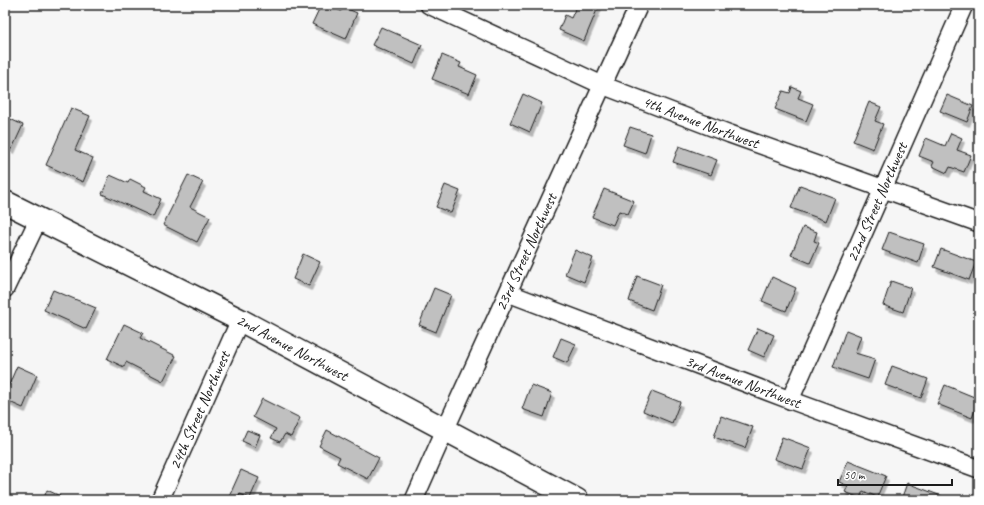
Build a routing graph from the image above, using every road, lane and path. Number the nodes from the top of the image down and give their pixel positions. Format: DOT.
graph roads {
  1 [pos="429,5"];
  2 [pos="639,5"];
  3 [pos="964,5"];
  4 [pos="602,85"];
  5 [pos="883,188"];
  6 [pos="5,202"];
  7 [pos="39,218"];
  8 [pos="979,223"];
  9 [pos="5,289"];
  10 [pos="508,293"];
  11 [pos="240,320"];
  12 [pos="790,400"];
  13 [pos="445,430"];
  14 [pos="979,469"];
  15 [pos="160,500"];
  16 [pos="414,500"];
  17 [pos="577,500"];
  1 -- 4 [label="street, 4th Avenue Northwest"];
  2 -- 4 [label="street, 23rd Street Northwest"];
  3 -- 5 [label="street, 22nd Street Northwest"];
  4 -- 5 [label="street, 4th Avenue Northwest"];
  4 -- 10 [label="street, 23rd Street Northwest"];
  5 -- 8 [label="street, 4th Avenue Northwest"];
  5 -- 12 [label="street, 22nd Street Northwest"];
  6 -- 7 [label="main road, 2nd Avenue Northwest"];
  7 -- 9 [label="street"];
  7 -- 11 [label="main road, 2nd Avenue Northwest"];
  10 -- 12 [label="street, 3rd Avenue Northwest"];
  10 -- 13 [label="street, 23rd Street Northwest"];
  11 -- 13 [label="main road, 2nd Avenue Northwest"];
  11 -- 15 [label="street, 24th Street Northwest"];
  12 -- 14 [label="street, 3rd Avenue Northwest"];
  13 -- 16 [label="street, 23rd Street Northwest"];
  13 -- 17 [label="main road, 2nd Avenue Northwest"];
}
